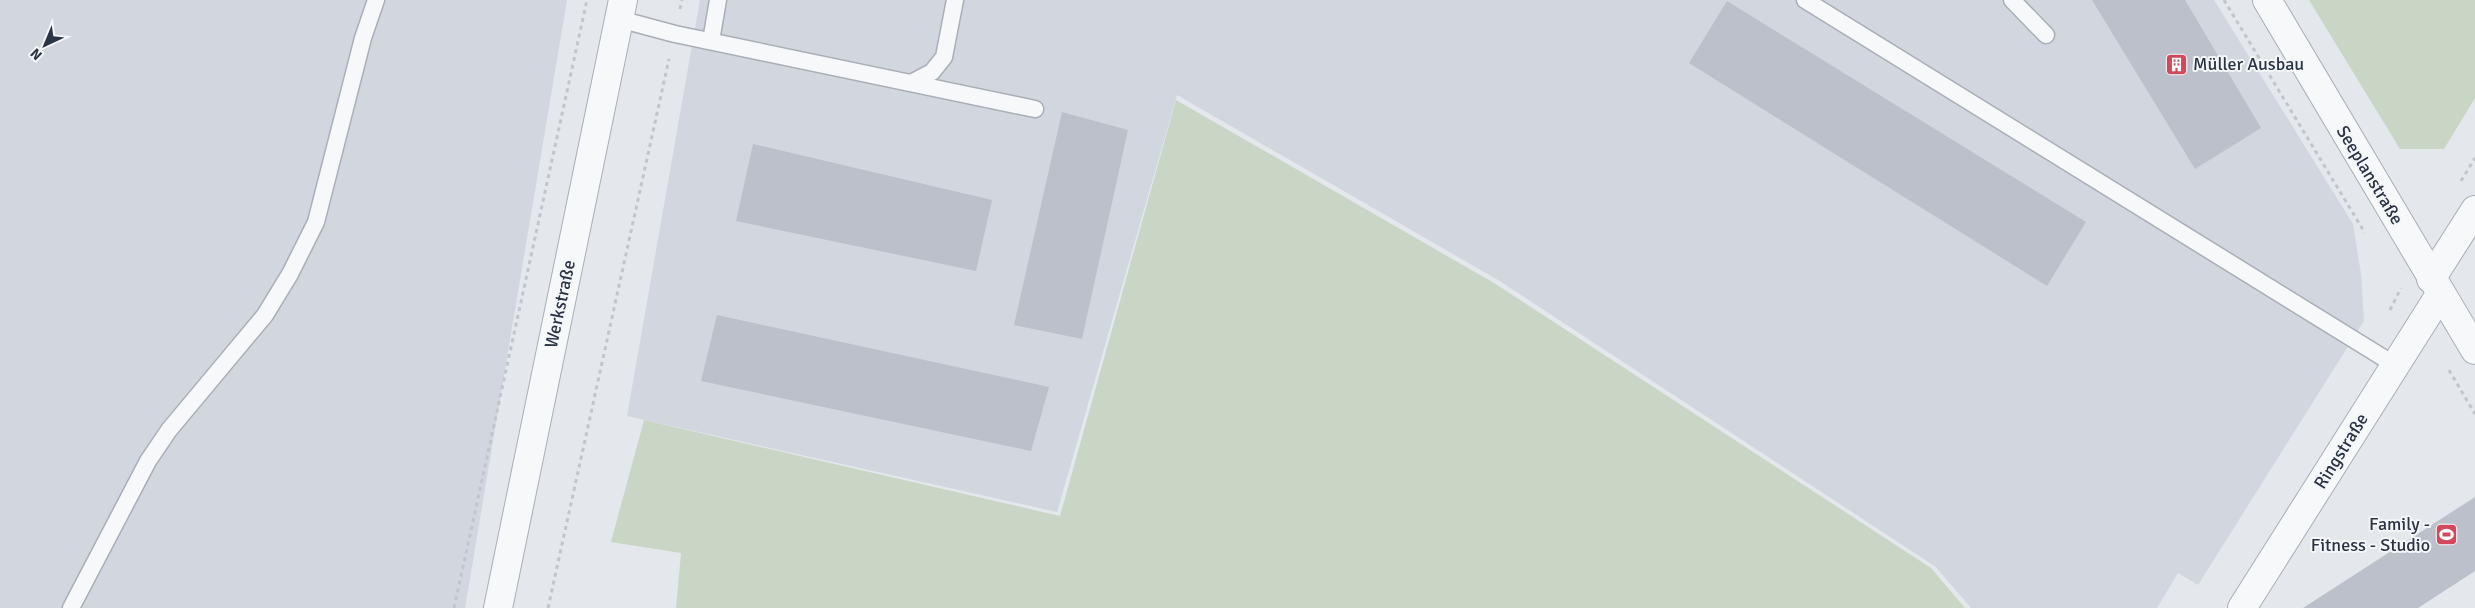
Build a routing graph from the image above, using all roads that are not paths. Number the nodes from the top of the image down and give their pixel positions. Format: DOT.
graph roads {
  1 [pos="376,0"];
  2 [pos="718,0"];
  3 [pos="955,0"];
  4 [pos="1805,0"];
  5 [pos="2012,0"];
  6 [pos="2267,0"];
  7 [pos="621,9"];
  8 [pos="2046,35"];
  9 [pos="711,41"];
  10 [pos="911,83"];
  11 [pos="1035,109"];
  12 [pos="2475,210"];
  13 [pos="2436,286"];
  14 [pos="2475,350"];
  15 [pos="2395,365"];
  16 [pos="71,608"];
  17 [pos="498,608"];
  18 [pos="2242,608"];
  1 -- 16 [label="lane"];
  2 -- 9 [label="lane"];
  3 -- 10 [label="lane"];
  4 -- 15 [label="lane"];
  5 -- 8 [label="lane"];
  6 -- 13 [label="street, Seeplanstraße"];
  7 -- 9 [label="lane"];
  7 -- 17 [label="street, Werkstraße"];
  9 -- 10 [label="lane"];
  10 -- 11 [label="lane"];
  12 -- 13 [label="street, Ringstraße"];
  13 -- 14 [label="street, Seeplanstraße"];
  13 -- 15 [label="street, Ringstraße"];
  15 -- 18 [label="street, Ringstraße"];
}
